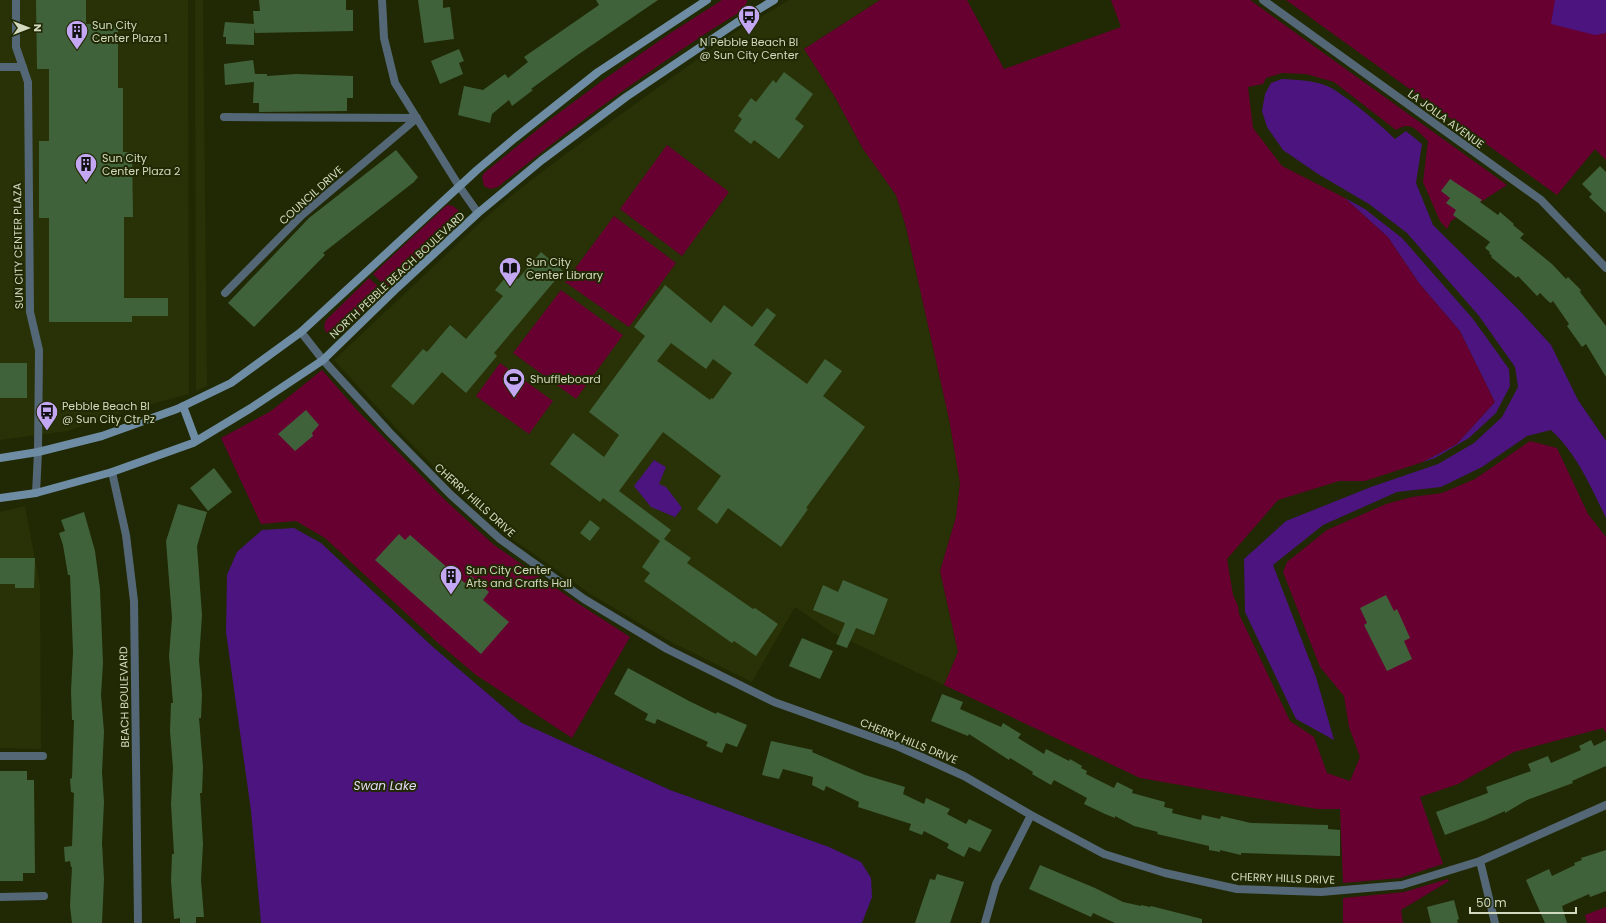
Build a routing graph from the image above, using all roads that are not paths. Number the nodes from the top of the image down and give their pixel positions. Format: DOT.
graph roads {
  1 [pos="16,0"];
  2 [pos="382,0"];
  3 [pos="707,0"];
  4 [pos="774,0"];
  5 [pos="1263,0"];
  6 [pos="0,67"];
  7 [pos="23,67"];
  8 [pos="224,117"];
  9 [pos="417,118"];
  10 [pos="459,186"];
  11 [pos="478,214"];
  12 [pos="1606,268"];
  13 [pos="225,293"];
  14 [pos="301,332"];
  15 [pos="323,360"];
  16 [pos="182,406"];
  17 [pos="196,441"];
  18 [pos="38,452"];
  19 [pos="0,458"];
  20 [pos="112,472"];
  21 [pos="36,493"];
  22 [pos="0,498"];
  23 [pos="0,756"];
  24 [pos="43,756"];
  25 [pos="1606,805"];
  26 [pos="1031,815"];
  27 [pos="1480,861"];
  28 [pos="44,896"];
  29 [pos="0,897"];
  30 [pos="138,923"];
  31 [pos="985,923"];
  32 [pos="1495,923"];
  1 -- 7 [label="street, SUN CITY CENTER PLAZA"];
  2 -- 9 [label="street"];
  3 -- 10 [label="street, NORTH PEBBLE BEACH BOULEVARD"];
  4 -- 11 [label="street, NORTH PEBBLE BEACH BOULEVARD"];
  5 -- 12 [label="street, LA JOLLA AVENUE"];
  6 -- 7 [label="street"];
  7 -- 18 [label="street, SUN CITY CENTER PLAZA"];
  8 -- 9 [label="street"];
  9 -- 10 [label="street"];
  9 -- 13 [label="street, COUNCIL DRIVE"];
  10 -- 11 [label="street"];
  10 -- 14 [label="street, NORTH PEBBLE BEACH BOULEVARD"];
  11 -- 15 [label="street, NORTH PEBBLE BEACH BOULEVARD"];
  14 -- 15 [label="street, CHERRY HILLS DRIVE"];
  14 -- 16 [label="street, NORTH PEBBLE BEACH BOULEVARD"];
  15 -- 17 [label="street, NORTH PEBBLE BEACH BOULEVARD"];
  15 -- 26 [label="street, CHERRY HILLS DRIVE"];
  16 -- 17 [label="street"];
  16 -- 18 [label="street, NORTH PEBBLE BEACH BOULEVARD"];
  17 -- 20 [label="street, NORTH PEBBLE BEACH BOULEVARD"];
  18 -- 19 [label="street, NORTH PEBBLE BEACH BOULEVARD"];
  18 -- 21 [label="street, SUN CITY CENTER PLAZA"];
  20 -- 21 [label="street, NORTH PEBBLE BEACH BOULEVARD"];
  20 -- 30 [label="street, BEACH BOULEVARD"];
  21 -- 22 [label="street, NORTH PEBBLE BEACH BOULEVARD"];
  23 -- 24 [label="street"];
  25 -- 27 [label="street, CHERRY HILLS DRIVE"];
  26 -- 27 [label="street, CHERRY HILLS DRIVE"];
  26 -- 31 [label="street"];
  27 -- 32 [label="street"];
  28 -- 29 [label="street"];
}
